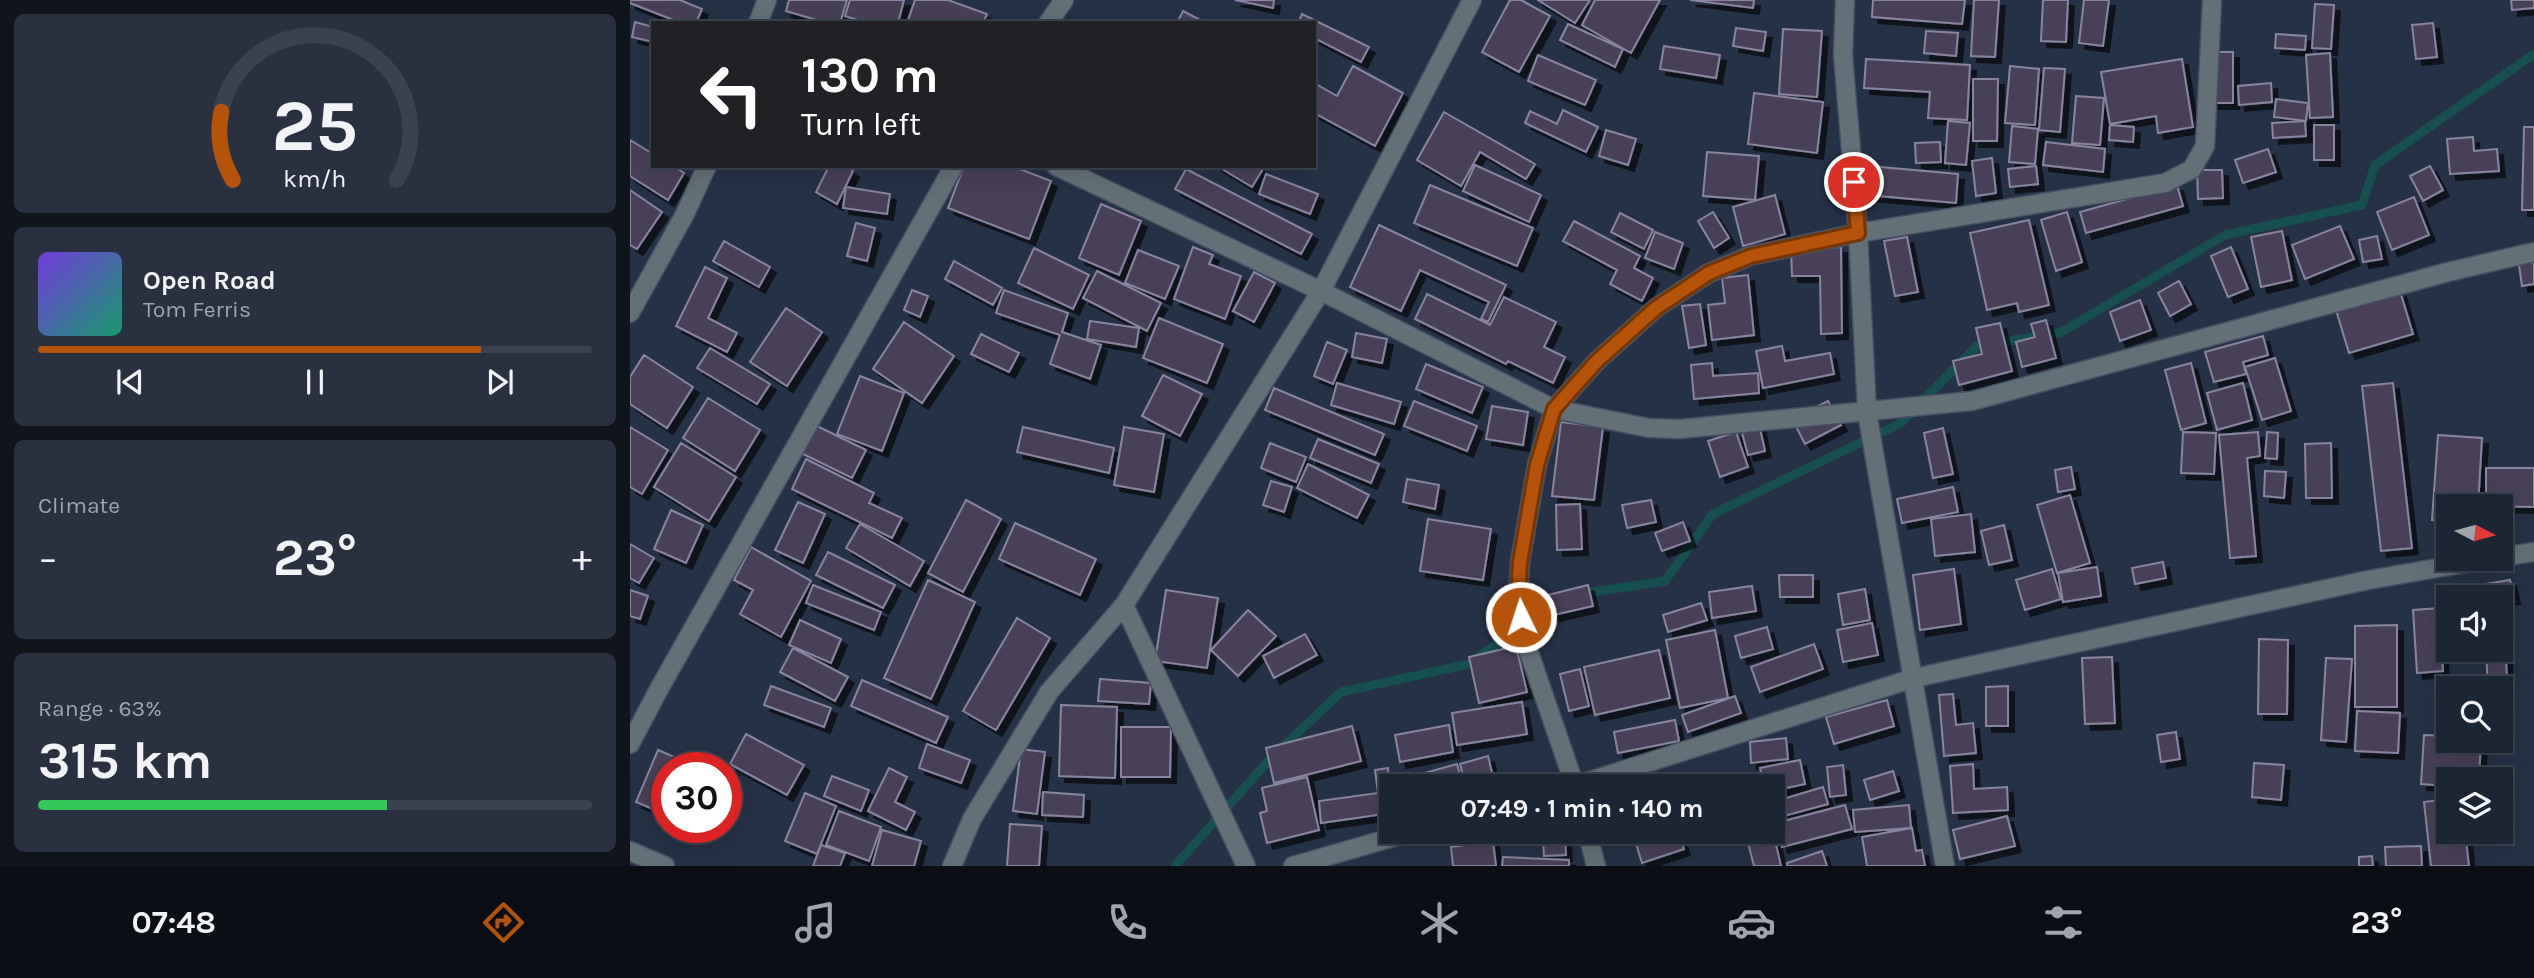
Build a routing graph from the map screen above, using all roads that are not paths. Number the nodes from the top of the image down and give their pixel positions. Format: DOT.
graph roads {
  1 [pos="767,0"];
  2 [pos="1064,0"];
  3 [pos="1472,0"];
  4 [pos="1845,0"];
  5 [pos="2212,0"];
  6 [pos="759,21"];
  7 [pos="1049,21"];
  8 [pos="706,168"];
  9 [pos="953,168"];
  10 [pos="1060,168"];
  11 [pos="1858,233"];
  12 [pos="2534,252"];
  13 [pos="1321,291"];
  14 [pos="630,313"];
  15 [pos="1554,409"];
  16 [pos="1867,412"];
  17 [pos="2534,552"];
  18 [pos="2513,555"];
  19 [pos="2436,568"];
  20 [pos="1124,605"];
  21 [pos="1914,678"];
  22 [pos="630,744"];
  23 [pos="1571,774"];
  24 [pos="1613,774"];
  25 [pos="1379,841"];
  26 [pos="1590,844"];
  27 [pos="630,851"];
  28 [pos="665,866"];
  29 [pos="952,866"];
  30 [pos="1246,866"];
  31 [pos="1293,866"];
  32 [pos="1596,866"];
  33 [pos="1945,866"];
  1 -- 6 [label="street"];
  2 -- 7 [label="street"];
  3 -- 13 [label="street"];
  4 -- 11 [label="street"];
  5 -- 11 [label="street"];
  8 -- 14 [label="street"];
  9 -- 22 [label="street"];
  10 -- 13 [label="street"];
  11 -- 15 [label="street"];
  11 -- 16 [label="street"];
  12 -- 16 [label="street"];
  13 -- 15 [label="street"];
  13 -- 20 [label="street"];
  15 -- 16 [label="street"];
  15 -- 23 [label="street"];
  16 -- 21 [label="street"];
  17 -- 18 [label="street"];
  19 -- 21 [label="street"];
  20 -- 29 [label="street"];
  20 -- 30 [label="street"];
  21 -- 24 [label="street"];
  21 -- 33 [label="street"];
  25 -- 31 [label="street"];
  26 -- 32 [label="street"];
  27 -- 28 [label="street"];
}
